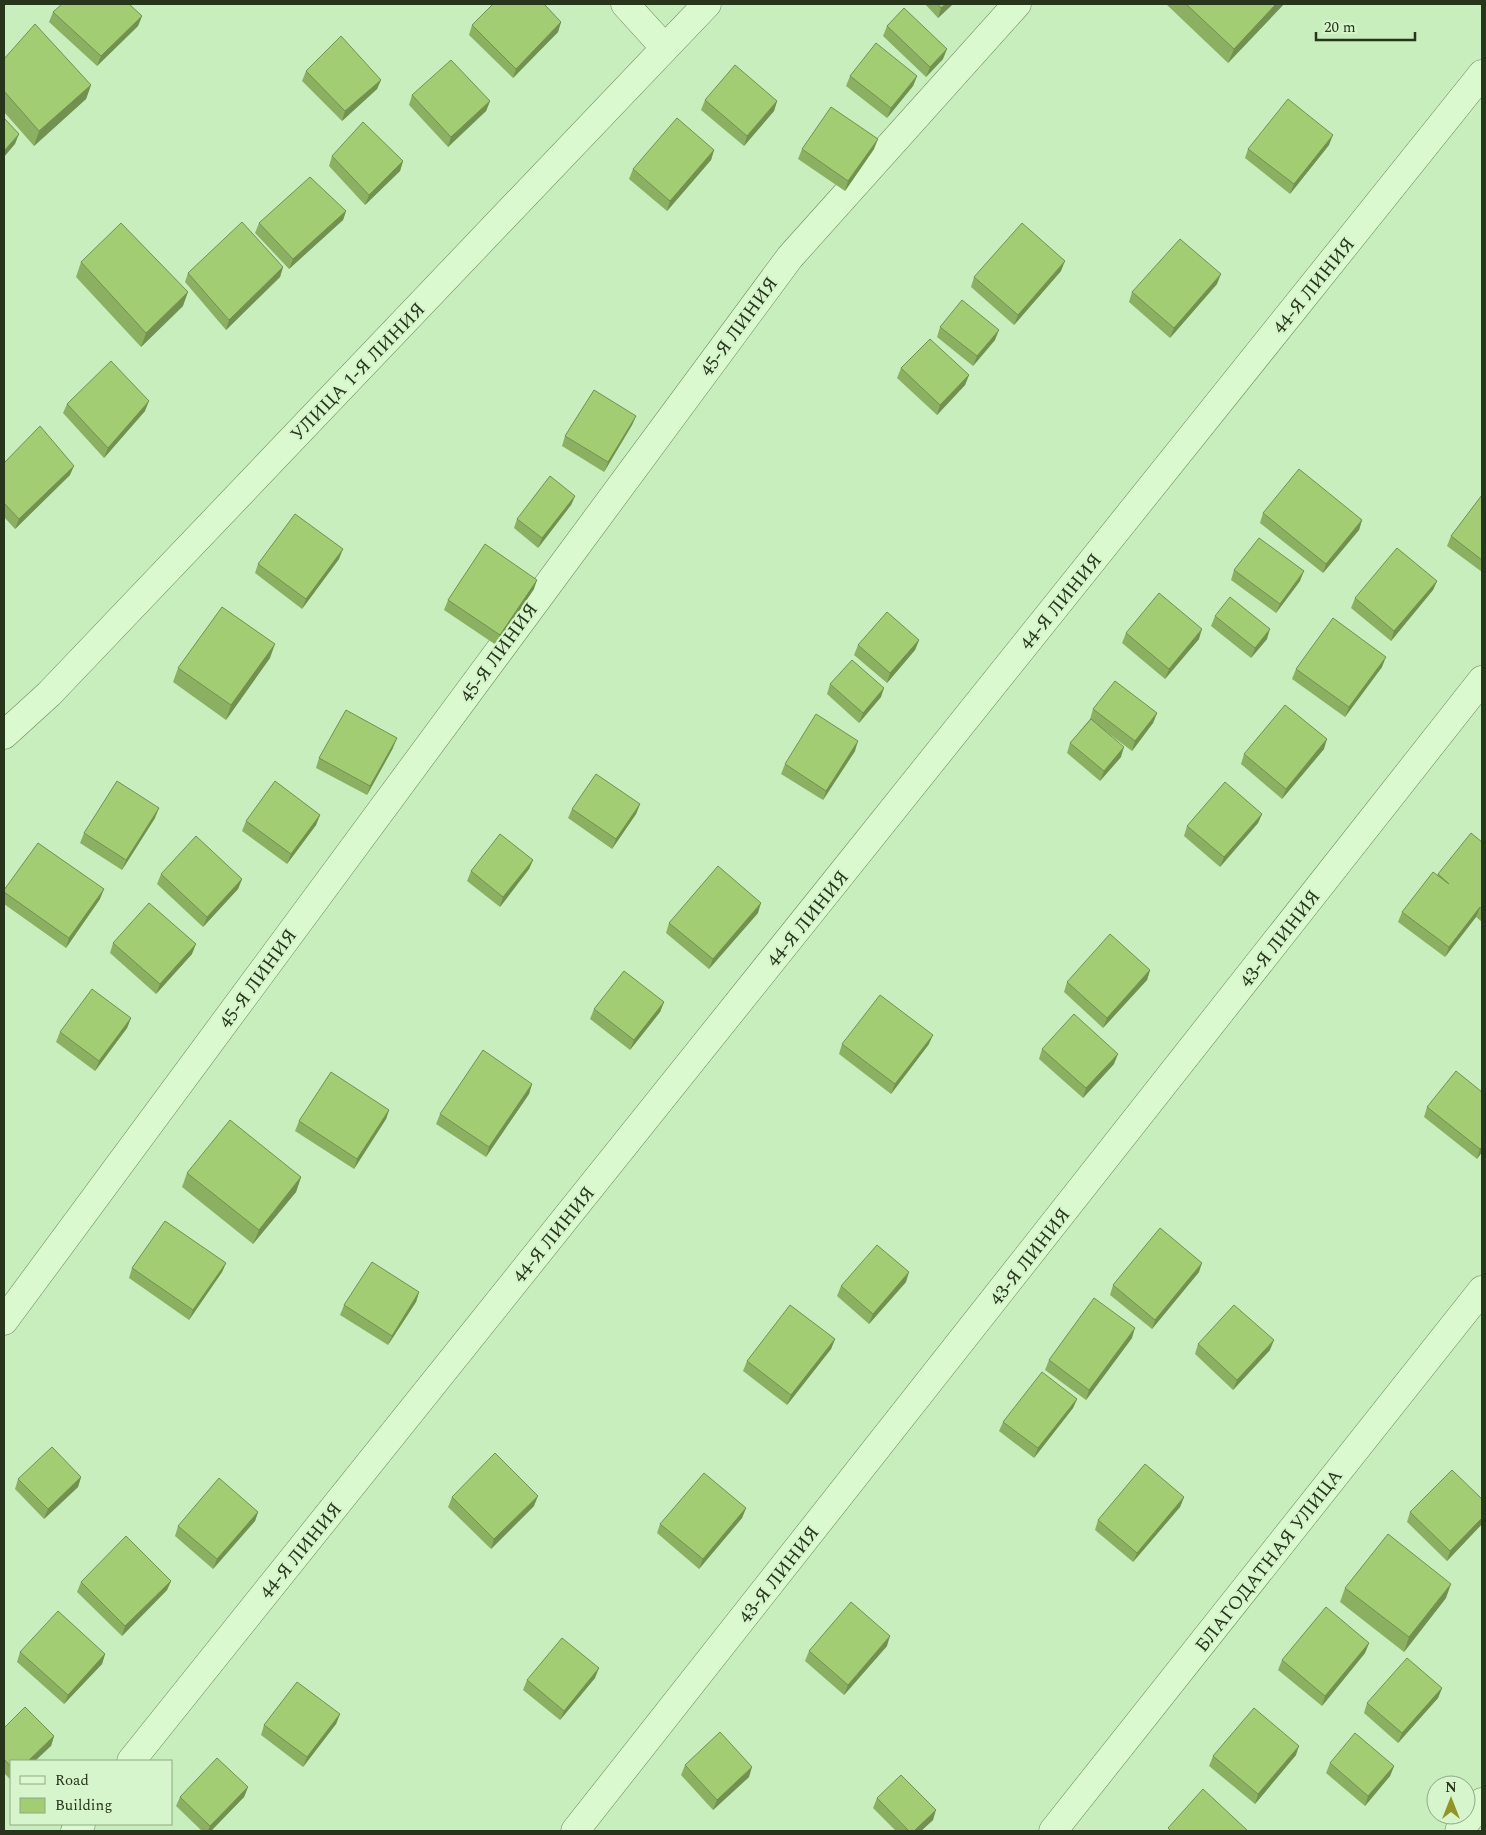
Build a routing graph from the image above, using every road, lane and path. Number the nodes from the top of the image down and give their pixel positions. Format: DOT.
graph roads {
  1 [pos="625,4"];
  2 [pos="707,4"];
  3 [pos="1016,4"];
  4 [pos="665,48"];
  5 [pos="1482,74"];
  6 [pos="1482,680"];
  7 [pos="4,736"];
  8 [pos="1482,1290"];
  9 [pos="4,1321"];
  10 [pos="132,1760"];
  11 [pos="1482,1802"];
  12 [pos="575,1831"];
  13 [pos="1054,1831"];
  14 [pos="1459,1831"];
  1 -- 4 [label="street"];
  2 -- 4 [label="street, УЛИЦА 1-Я ЛИНИЯ"];
  3 -- 9 [label="street, 45-Я ЛИНИЯ"];
  4 -- 7 [label="street, УЛИЦА 1-Я ЛИНИЯ"];
  5 -- 10 [label="street, 44-Я ЛИНИЯ"];
  6 -- 12 [label="street, 43-Я ЛИНИЯ"];
  8 -- 13 [label="street, БЛАГОДАТНАЯ УЛИЦА"];
  11 -- 14 [label="street"];
}
